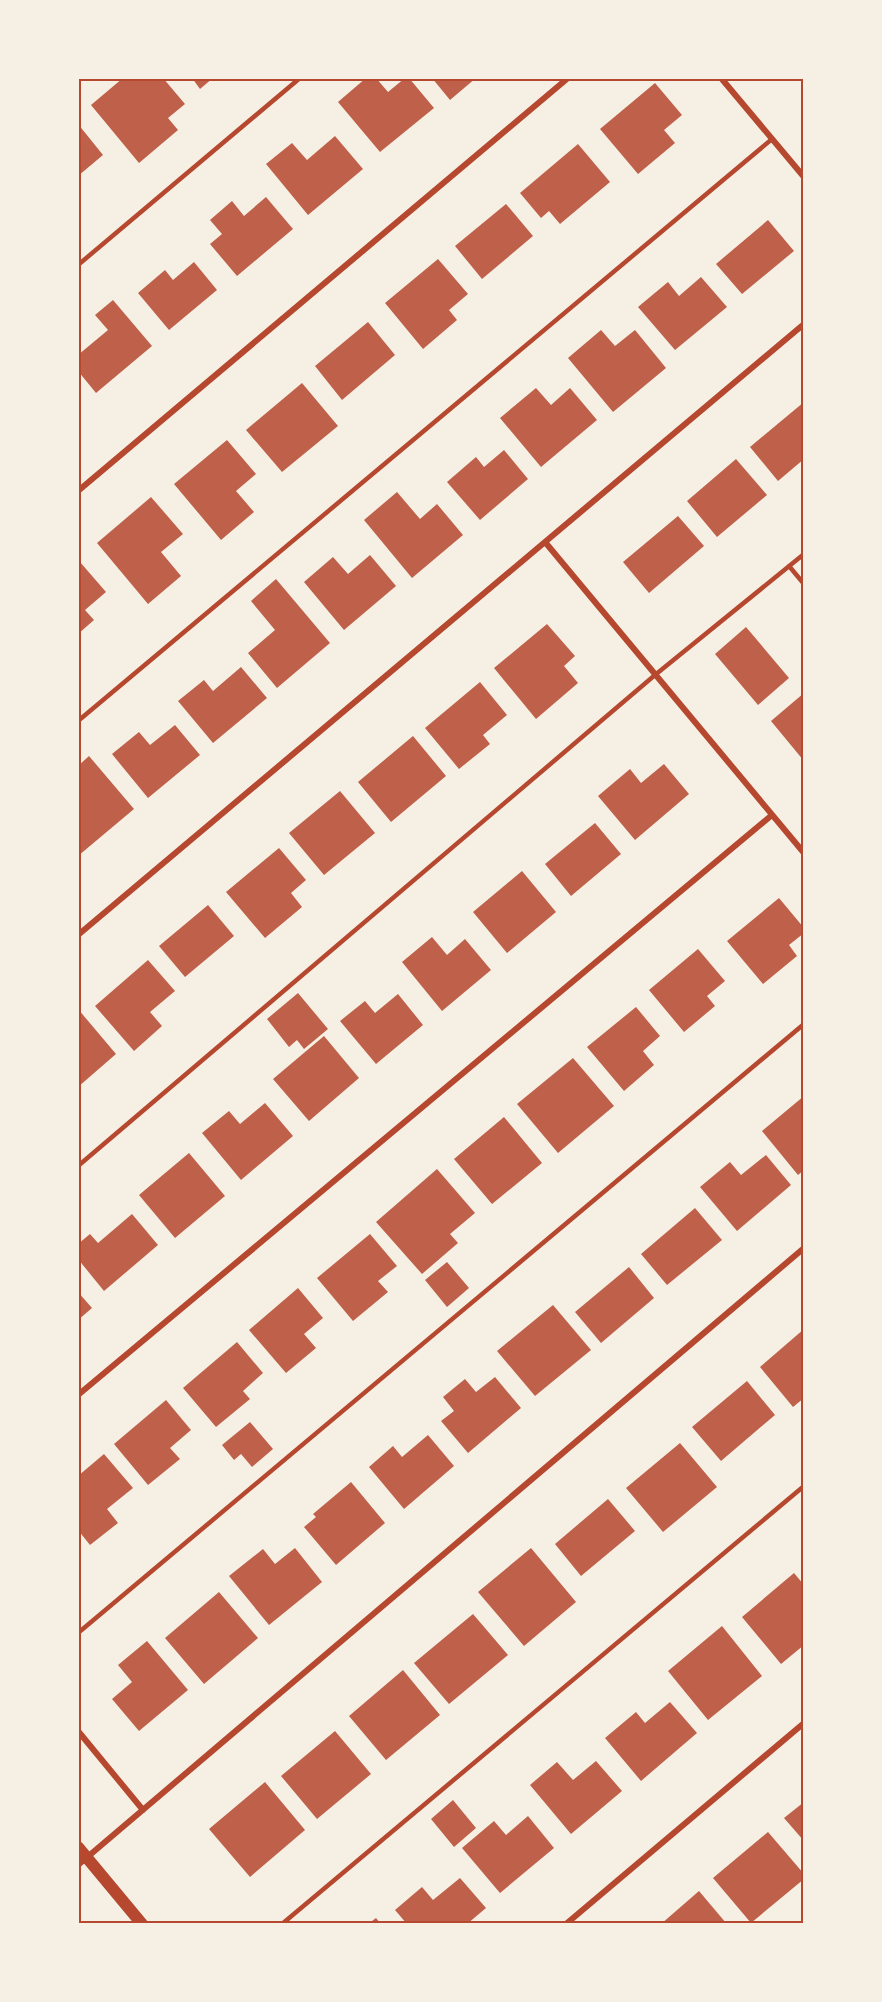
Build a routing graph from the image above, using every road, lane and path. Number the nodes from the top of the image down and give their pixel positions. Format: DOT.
graph roads {
  1 [pos="300,78"];
  2 [pos="568,78"];
  3 [pos="721,78"];
  4 [pos="772,139"];
  5 [pos="804,177"];
  6 [pos="78,265"];
  7 [pos="804,324"];
  8 [pos="78,491"];
  9 [pos="545,542"];
  10 [pos="804,554"];
  11 [pos="789,566"];
  12 [pos="804,584"];
  13 [pos="655,675"];
  14 [pos="78,721"];
  15 [pos="772,815"];
  16 [pos="804,853"];
  17 [pos="78,936"];
  18 [pos="804,1024"];
  19 [pos="78,1166"];
  20 [pos="804,1248"];
  21 [pos="78,1395"];
  22 [pos="804,1486"];
  23 [pos="78,1633"];
  24 [pos="804,1723"];
  25 [pos="78,1731"];
  26 [pos="143,1810"];
  27 [pos="78,1847"];
  28 [pos="82,1861"];
  29 [pos="142,1924"];
  30 [pos="282,1924"];
  31 [pos="566,1924"];
  1 -- 6 [label="lane"];
  2 -- 8 [label="street"];
  3 -- 4 [label="street"];
  4 -- 5 [label="street"];
  4 -- 14 [label="lane"];
  7 -- 9 [label="street"];
  9 -- 13 [label="street"];
  9 -- 17 [label="street"];
  10 -- 11 [label="lane"];
  11 -- 12 [label="lane"];
  11 -- 13 [label="lane"];
  13 -- 15 [label="street"];
  13 -- 19 [label="lane"];
  15 -- 16 [label="street"];
  15 -- 21 [label="street"];
  18 -- 23 [label="lane"];
  20 -- 26 [label="street"];
  22 -- 30 [label="lane"];
  24 -- 31 [label="street"];
  25 -- 26 [label="street"];
  26 -- 28 [label="street"];
  27 -- 28 [label="main road"];
  28 -- 29 [label="main road"];
}
